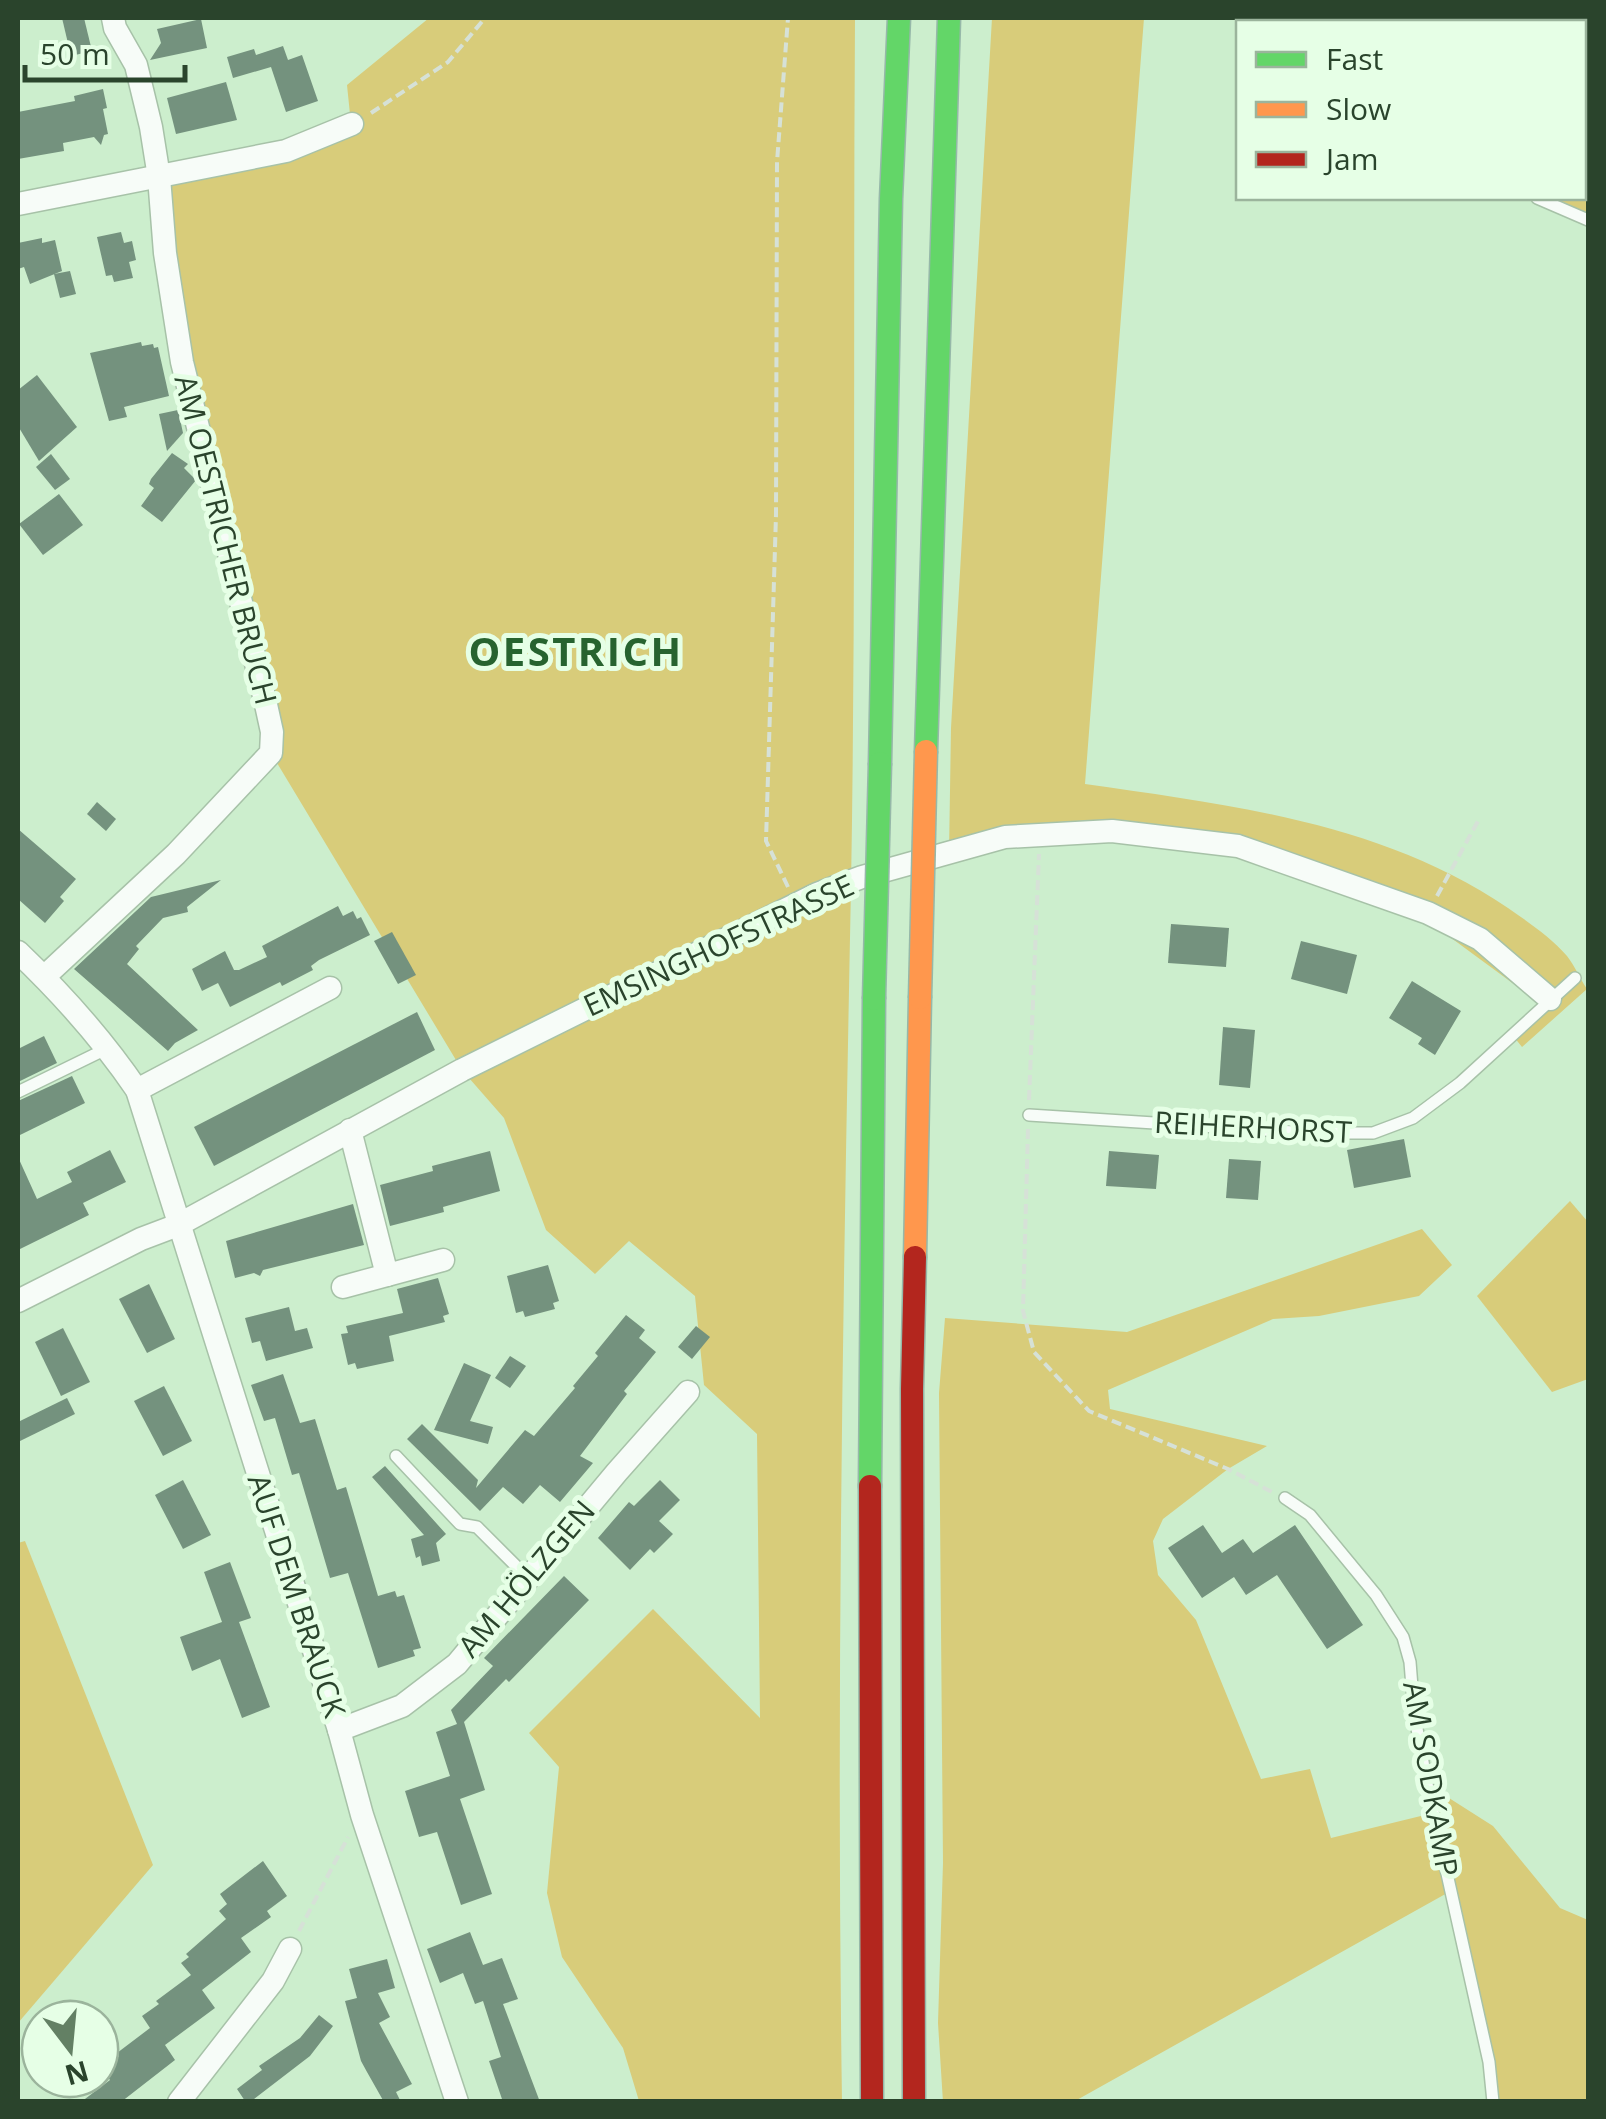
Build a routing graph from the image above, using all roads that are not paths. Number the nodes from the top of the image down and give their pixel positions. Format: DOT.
graph roads {
  1 [pos="112,18"];
  2 [pos="889,18"];
  3 [pos="898,18"];
  4 [pos="949,18"];
  5 [pos="964,18"];
  6 [pos="896,68"];
  7 [pos="949,80"];
  8 [pos="352,124"];
  9 [pos="159,177"];
  10 [pos="1542,200"];
  11 [pos="18,204"];
  12 [pos="1588,220"];
  13 [pos="18,952"];
  14 [pos="44,977"];
  15 [pos="1576,978"];
  16 [pos="330,988"];
  17 [pos="1550,999"];
  18 [pos="106,1048"];
  19 [pos="138,1090"];
  20 [pos="18,1092"];
  21 [pos="1029,1116"];
  22 [pos="350,1130"];
  23 [pos="178,1225"];
  24 [pos="443,1260"];
  25 [pos="387,1275"];
  26 [pos="343,1287"];
  27 [pos="18,1301"];
  28 [pos="688,1392"];
  29 [pos="396,1456"];
  30 [pos="1285,1498"];
  31 [pos="529,1579"];
  32 [pos="339,1730"];
  33 [pos="290,1949"];
  34 [pos="179,2102"];
  35 [pos="457,2102"];
  36 [pos="872,2102"];
  37 [pos="914,2102"];
  38 [pos="1493,2102"];
  1 -- 9 [label="street, AM OESTRICHER BRUCH"];
  2 -- 6 [label="highway"];
  3 -- 6 [label="highway"];
  4 -- 7 [label="highway"];
  5 -- 7 [label="highway"];
  6 -- 36 [label="highway, bridge"];
  7 -- 37 [label="highway, bridge"];
  8 -- 9 [label="street"];
  9 -- 11 [label="street"];
  9 -- 14 [label="street, AM OESTRICHER BRUCH"];
  10 -- 12 [label="lane"];
  13 -- 14 [label="street, AUF DEM BRAUCK"];
  14 -- 18 [label="street, AUF DEM BRAUCK"];
  15 -- 17 [label="lane, REIHERHORST"];
  16 -- 19 [label="street"];
  17 -- 21 [label="lane, REIHERHORST"];
  17 -- 22 [label="street, EMSINGHOFSTRASSE"];
  18 -- 19 [label="street, AUF DEM BRAUCK"];
  18 -- 20 [label="lane"];
  19 -- 23 [label="street, AUF DEM BRAUCK"];
  22 -- 23 [label="street, EMSINGHOFSTRASSE"];
  22 -- 25 [label="street"];
  23 -- 27 [label="street, EMSINGHOFSTRASSE"];
  23 -- 32 [label="street, AUF DEM BRAUCK"];
  24 -- 25 [label="street"];
  25 -- 26 [label="street"];
  28 -- 31 [label="street, AM HÖLZGEN"];
  29 -- 31 [label="lane"];
  30 -- 38 [label="lane, AM SODKAMP"];
  31 -- 32 [label="street, AM HÖLZGEN"];
  32 -- 35 [label="street, AUF DEM BRAUCK"];
  33 -- 34 [label="street"];
}
